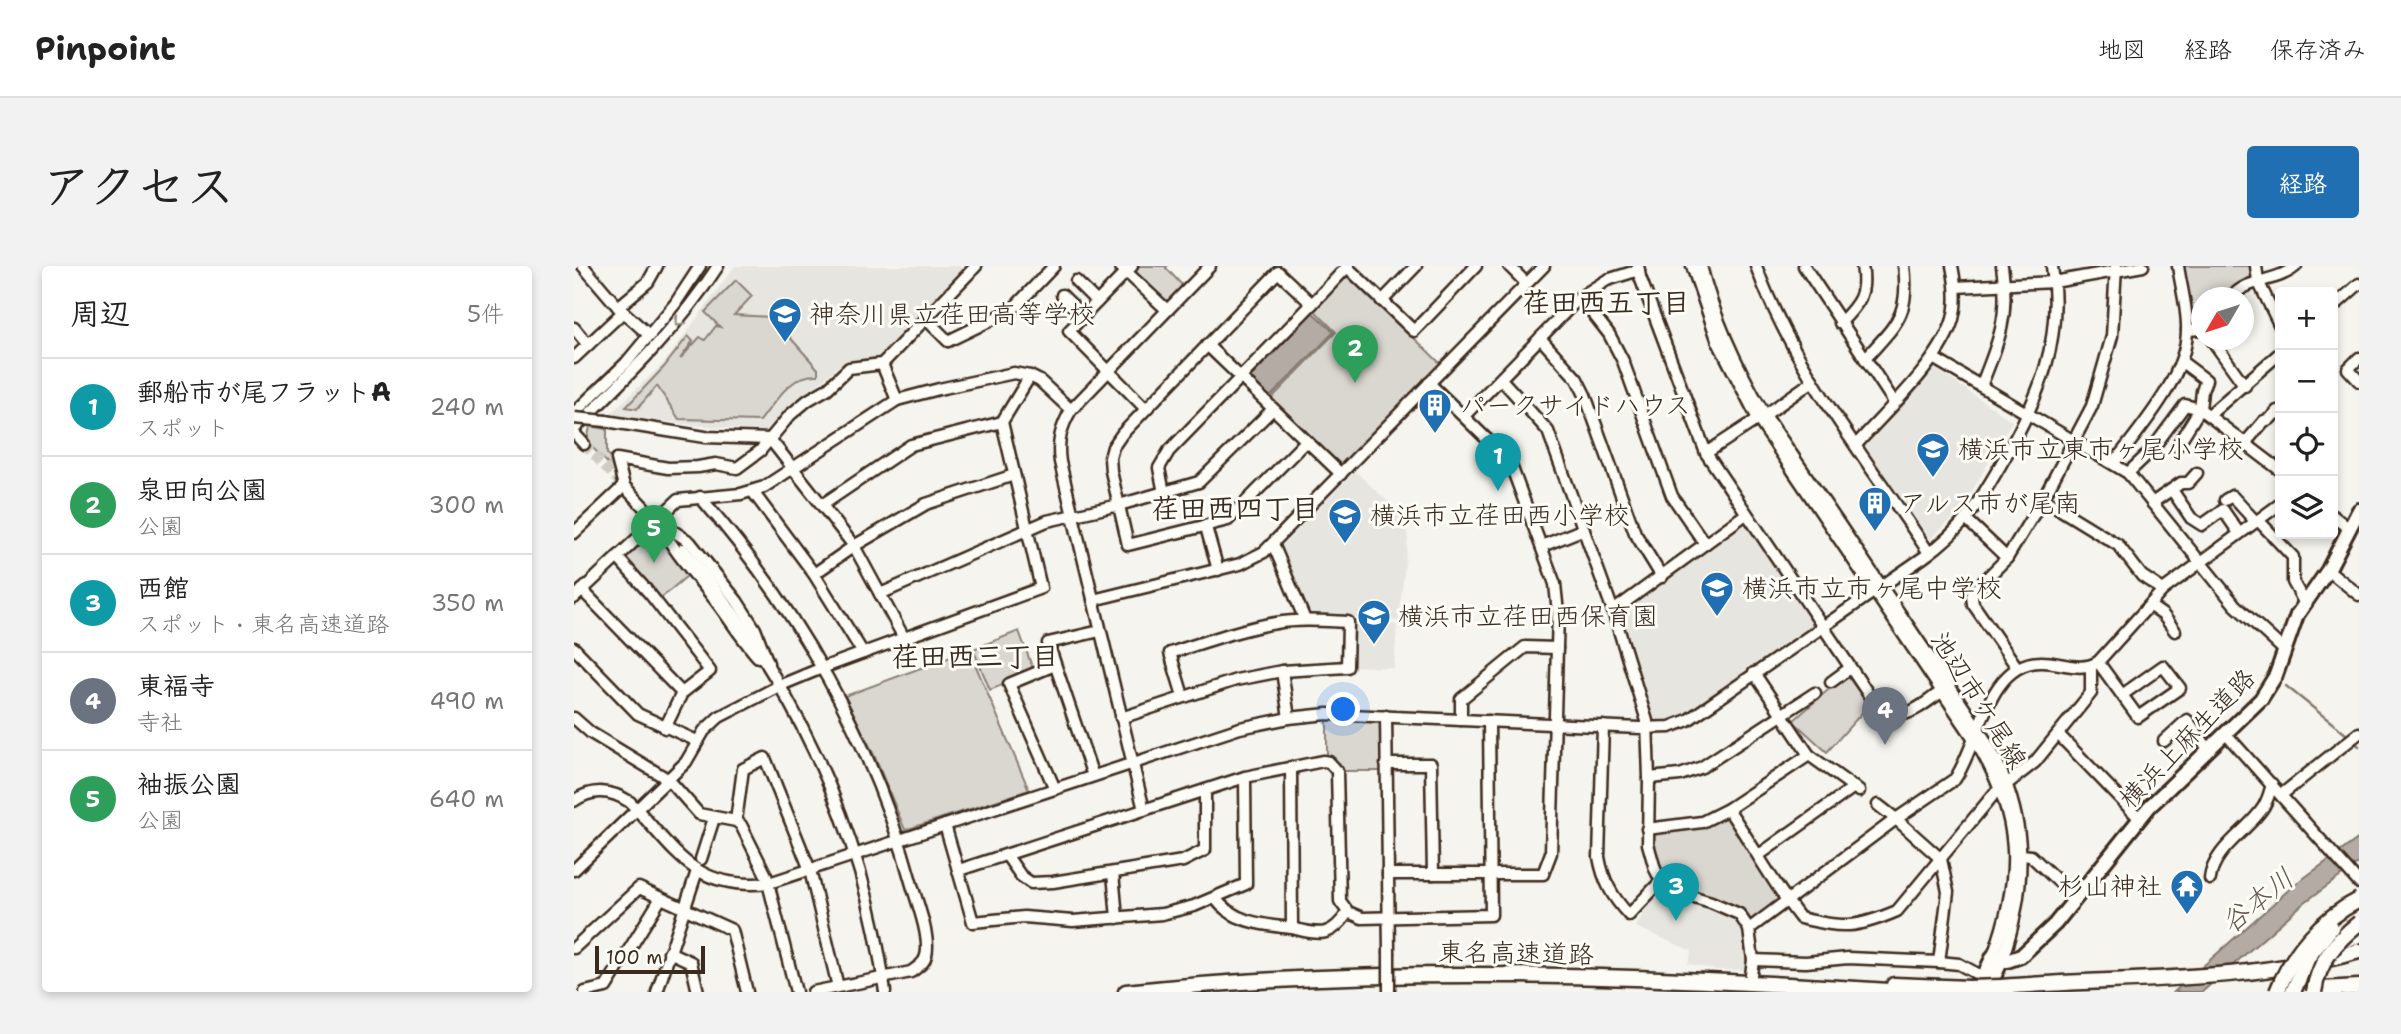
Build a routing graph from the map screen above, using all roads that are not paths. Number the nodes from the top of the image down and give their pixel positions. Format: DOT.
graph roads {
  1 [pos="584,266"];
  2 [pos="657,266"];
  3 [pos="700,266"];
  4 [pos="718,266"];
  5 [pos="975,266"];
  6 [pos="1055,266"];
  7 [pos="1210,266"];
  8 [pos="1347,266"];
  9 [pos="1416,266"];
  10 [pos="1476,266"];
  11 [pos="1509,266"];
  12 [pos="1544,266"];
  13 [pos="1692,266"];
  14 [pos="1701,266"];
  15 [pos="1756,266"];
  16 [pos="1804,266"];
  17 [pos="1863,266"];
  18 [pos="1904,266"];
  19 [pos="1952,266"];
  20 [pos="2002,266"];
  21 [pos="2052,266"];
  22 [pos="2143,266"];
  23 [pos="2178,266"];
  24 [pos="2256,266"];
  25 [pos="2296,266"];
  26 [pos="1126,268"];
  27 [pos="1638,268"];
  28 [pos="2116,269"];
  29 [pos="1076,281"];
  30 [pos="2259,281"];
  31 [pos="2054,282"];
  32 [pos="1526,283"];
  33 [pos="2359,284"];
  34 [pos="2005,285"];
  35 [pos="1956,287"];
  36 [pos="2246,287"];
  37 [pos="1062,295"];
  38 [pos="1580,297"];
  39 [pos="1382,301"];
  40 [pos="1097,302"];
  41 [pos="2338,303"];
  42 [pos="1311,304"];
  43 [pos="621,309"];
  44 [pos="1167,310"];
  45 [pos="2275,315"];
  46 [pos="1083,316"];
  47 [pos="926,319"];
  48 [pos="1840,323"];
  49 [pos="574,328"];
  50 [pos="2187,330"];
  51 [pos="2191,330"];
  52 [pos="650,336"];
  53 [pos="1539,338"];
  54 [pos="588,345"];
  55 [pos="1207,345"];
  56 [pos="2219,350"];
  57 [pos="574,358"];
  58 [pos="1933,358"];
  59 [pos="2359,358"];
  60 [pos="1865,359"];
  61 [pos="2275,360"];
  62 [pos="2182,362"];
  63 [pos="881,365"];
  64 [pos="1109,370"];
  65 [pos="1030,376"];
  66 [pos="1240,378"];
  67 [pos="1501,379"];
  68 [pos="1814,381"];
  69 [pos="2359,381"];
  70 [pos="1429,383"];
  71 [pos="1980,386"];
  72 [pos="2245,386"];
  73 [pos="897,400"];
  74 [pos="1894,402"];
  75 [pos="1146,409"];
  76 [pos="1273,409"];
  77 [pos="1071,410"];
  78 [pos="2204,412"];
  79 [pos="574,413"];
  80 [pos="2279,413"];
  81 [pos="2029,414"];
  82 [pos="1464,416"];
  83 [pos="1761,417"];
  84 [pos="574,418"];
  85 [pos="1002,422"];
  86 [pos="574,431"];
  87 [pos="770,439"];
  88 [pos="2074,440"];
  89 [pos="1306,441"];
  90 [pos="2246,442"];
  91 [pos="584,444"];
  92 [pos="1856,445"];
  93 [pos="2177,446"];
  94 [pos="1706,453"];
  95 [pos="2275,461"];
  96 [pos="2114,463"];
  97 [pos="794,468"];
  98 [pos="2129,472"];
  99 [pos="2197,473"];
  100 [pos="1340,474"];
  101 [pos="1014,475"];
  102 [pos="624,486"];
  103 [pos="2172,491"];
  104 [pos="753,492"];
  105 [pos="1164,493"];
  106 [pos="700,497"];
  107 [pos="2043,499"];
  108 [pos="2225,500"];
  109 [pos="2152,503"];
  110 [pos="822,505"];
  111 [pos="1119,505"];
  112 [pos="2275,507"];
  113 [pos="2359,510"];
  114 [pos="1746,514"];
  115 [pos="1072,516"];
  116 [pos="656,520"];
  117 [pos="1967,520"];
  118 [pos="2338,520"];
  119 [pos="2255,521"];
  120 [pos="1206,527"];
  121 [pos="2348,528"];
  122 [pos="1584,529"];
  123 [pos="1027,530"];
  124 [pos="574,533"];
  125 [pos="2239,533"];
  126 [pos="1273,544"];
  127 [pos="1705,544"];
  128 [pos="854,546"];
  129 [pos="1542,546"];
  130 [pos="683,548"];
  131 [pos="1929,553"];
  132 [pos="617,557"];
  133 [pos="2007,558"];
  134 [pos="2202,563"];
  135 [pos="1217,570"];
  136 [pos="2328,570"];
  137 [pos="814,574"];
  138 [pos="1662,577"];
  139 [pos="1877,589"];
  140 [pos="582,590"];
  141 [pos="2163,590"];
  142 [pos="880,594"];
  143 [pos="2359,595"];
  144 [pos="574,598"];
  145 [pos="1093,600"];
  146 [pos="2304,601"];
  147 [pos="2150,606"];
  148 [pos="1613,611"];
  149 [pos="1305,620"];
  150 [pos="1822,625"];
  151 [pos="1100,631"];
  152 [pos="2175,631"];
  153 [pos="904,638"];
  154 [pos="1558,648"];
  155 [pos="574,649"];
  156 [pos="2285,651"];
  157 [pos="863,653"];
  158 [pos="768,663"];
  159 [pos="2095,664"];
  160 [pos="1055,665"];
  161 [pos="2016,666"];
  162 [pos="822,668"];
  163 [pos="1850,668"];
  164 [pos="1282,671"];
  165 [pos="1754,673"];
  166 [pos="1831,682"];
  167 [pos="781,685"];
  168 [pos="1941,692"];
  169 [pos="682,693"];
  170 [pos="1815,693"];
  171 [pos="2122,695"];
  172 [pos="1183,696"];
  173 [pos="1781,715"];
  174 [pos="1386,716"];
  175 [pos="574,718"];
  176 [pos="1121,718"];
  177 [pos="1289,718"];
  178 [pos="1461,720"];
  179 [pos="1489,721"];
  180 [pos="1555,724"];
  181 [pos="1603,726"];
  182 [pos="1977,727"];
  183 [pos="665,728"];
  184 [pos="1648,728"];
  185 [pos="2359,733"];
  186 [pos="2058,734"];
  187 [pos="2226,734"];
  188 [pos="2166,736"];
  189 [pos="1974,739"];
  190 [pos="697,741"];
  191 [pos="2209,750"];
  192 [pos="1809,755"];
  193 [pos="1132,764"];
  194 [pos="1386,764"];
  195 [pos="1291,766"];
  196 [pos="1093,776"];
  197 [pos="1245,777"];
  198 [pos="1649,778"];
  199 [pos="669,780"];
  200 [pos="2272,784"];
  201 [pos="574,786"];
  202 [pos="2004,787"];
  203 [pos="1055,789"];
  204 [pos="1205,790"];
  205 [pos="2281,795"];
  206 [pos="578,798"];
  207 [pos="1878,805"];
  208 [pos="1728,809"];
  209 [pos="637,810"];
  210 [pos="1144,810"];
  211 [pos="714,818"];
  212 [pos="1896,819"];
  213 [pos="2140,819"];
  214 [pos="736,821"];
  215 [pos="945,825"];
  216 [pos="1647,829"];
  217 [pos="900,840"];
  218 [pos="855,855"];
  219 [pos="1759,855"];
  220 [pos="1007,856"];
  221 [pos="2021,856"];
  222 [pos="701,859"];
  223 [pos="1941,859"];
  224 [pos="574,870"];
  225 [pos="810,870"];
  226 [pos="959,870"];
  227 [pos="696,871"];
  228 [pos="1113,873"];
  229 [pos="1388,874"];
  230 [pos="1433,874"];
  231 [pos="1491,874"];
  232 [pos="2210,879"];
  233 [pos="1661,881"];
  234 [pos="2358,882"];
  235 [pos="769,883"];
  236 [pos="661,898"];
  237 [pos="1215,898"];
  238 [pos="2077,899"];
  239 [pos="1786,901"];
  240 [pos="2359,902"];
  241 [pos="683,908"];
  242 [pos="1348,912"];
  243 [pos="1117,918"];
  244 [pos="1388,918"];
  245 [pos="2359,923"];
  246 [pos="1292,928"];
  247 [pos="1749,929"];
  248 [pos="2359,936"];
  249 [pos="574,948"];
  250 [pos="2359,951"];
  251 [pos="669,952"];
  252 [pos="1997,958"];
  253 [pos="1753,960"];
  254 [pos="1939,962"];
  255 [pos="1751,975"];
  256 [pos="2214,975"];
  257 [pos="1983,977"];
  258 [pos="883,979"];
  259 [pos="1798,985"];
  260 [pos="838,987"];
  261 [pos="2359,987"];
  262 [pos="1973,990"];
  263 [pos="1994,990"];
  264 [pos="585,992"];
  265 [pos="657,992"];
  266 [pos="698,992"];
  267 [pos="747,992"];
  268 [pos="796,992"];
  269 [pos="813,992"];
  270 [pos="884,992"];
  271 [pos="1126,992"];
  272 [pos="1389,992"];
  273 [pos="1906,992"];
  274 [pos="2277,992"];
  275 [pos="2293,992"];
  276 [pos="2314,992"];
  1 -- 43 [label="street"];
  2 -- 43 [label="street"];
  3 -- 52 [label="street"];
  4 -- 86 [label="street, one-way"];
  5 -- 47 [label="street"];
  6 -- 47 [label="street"];
  7 -- 44 [label="street"];
  8 -- 39 [label="street"];
  8 -- 42 [label="street"];
  9 -- 39 [label="street"];
  10 -- 39 [label="street"];
  11 -- 32 [label="street"];
  12 -- 32 [label="street"];
  13 -- 83 [label="street, 池辺市ケ尾線"];
  14 -- 83 [label="street, 池辺市ケ尾線"];
  15 -- 68 [label="street"];
  16 -- 48 [label="street"];
  17 -- 48 [label="street"];
  18 -- 60 [label="street"];
  19 -- 35 [label="street"];
  20 -- 34 [label="street"];
  21 -- 31 [label="street"];
  22 -- 28 [label="street"];
  23 -- 50 [label="street"];
  24 -- 30 [label="street"];
  25 -- 30 [label="street"];
  26 -- 40 [label="street"];
  26 -- 44 [label="street"];
  27 -- 38 [label="street"];
  27 -- 94 [label="street"];
  28 -- 31 [label="street"];
  28 -- 88 [label="street"];
  29 -- 40 [label="street"];
  30 -- 36 [label="street"];
  30 -- 45 [label="street"];
  31 -- 34 [label="street"];
  31 -- 81 [label="street"];
  32 -- 70 [label="street"];
  33 -- 41 [label="street"];
  34 -- 35 [label="street"];
  34 -- 71 [label="street"];
  35 -- 58 [label="street"];
  37 -- 46 [label="street"];
  38 -- 53 [label="street"];
  38 -- 127 [label="street"];
  40 -- 46 [label="street"];
  42 -- 55 [label="street"];
  42 -- 66 [label="street"];
  43 -- 52 [label="street"];
  43 -- 54 [label="street"];
  44 -- 64 [label="street"];
  46 -- 64 [label="street"];
  47 -- 63 [label="street"];
  48 -- 60 [label="street"];
  49 -- 54 [label="street"];
  50 -- 51 [label="street"];
  50 -- 62 [label="street"];
  52 -- 79 [label="street"];
  53 -- 67 [label="street"];
  53 -- 138 [label="street"];
  54 -- 57 [label="street"];
  55 -- 66 [label="street"];
  55 -- 75 [label="street"];
  56 -- 72 [label="street"];
  58 -- 71 [label="street"];
  58 -- 74 [label="street"];
  59 -- 69 [label="street"];
  60 -- 74 [label="street"];
  61 -- 72 [label="street"];
  62 -- 78 [label="street"];
  62 -- 96 [label="street"];
  63 -- 73 [label="street"];
  63 -- 87 [label="street"];
  64 -- 75 [label="street"];
  64 -- 77 [label="street"];
  65 -- 73 [label="street"];
  65 -- 77 [label="street"];
  65 -- 85 [label="street"];
  66 -- 76 [label="street"];
  66 -- 105 [label="street"];
  67 -- 82 [label="street"];
  67 -- 122 [label="street"];
  68 -- 83 [label="street"];
  68 -- 92 [label="street"];
  70 -- 82 [label="street"];
  70 -- 100 [label="street"];
  71 -- 81 [label="street"];
  72 -- 78 [label="street"];
  73 -- 97 [label="street"];
  74 -- 92 [label="street"];
  75 -- 111 [label="street"];
  76 -- 89 [label="street"];
  76 -- 105 [label="street"];
  77 -- 115 [label="street"];
  78 -- 90 [label="street"];
  78 -- 93 [label="street"];
  78 -- 98 [label="street"];
  80 -- 90 [label="street"];
  81 -- 88 [label="street"];
  81 -- 117 [label="street"];
  82 -- 129 [label="street"];
  83 -- 94 [label="street"];
  83 -- 139 [label="street, 池辺市ケ尾線"];
  84 -- 87 [label="street, bridge"];
  85 -- 101 [label="street"];
  85 -- 110 [label="street"];
  86 -- 91 [label="street"];
  87 -- 97 [label="street"];
  87 -- 102 [label="street"];
  88 -- 96 [label="street"];
  88 -- 107 [label="street"];
  89 -- 100 [label="street"];
  89 -- 120 [label="street"];
  90 -- 95 [label="street"];
  92 -- 131 [label="street"];
  94 -- 114 [label="street"];
  96 -- 98 [label="street"];
  97 -- 104 [label="street"];
  97 -- 110 [label="street"];
  98 -- 109 [label="street"];
  99 -- 103 [label="street"];
  100 -- 126 [label="street"];
  101 -- 123 [label="street"];
  101 -- 128 [label="street"];
  102 -- 116 [label="street"];
  102 -- 124 [label="street"];
  103 -- 109 [label="street"];
  103 -- 125 [label="street"];
  104 -- 106 [label="street"];
  104 -- 137 [label="street"];
  105 -- 111 [label="street"];
  106 -- 116 [label="street"];
  106 -- 162 [label="street"];
  107 -- 133 [label="street"];
  107 -- 141 [label="street"];
  108 -- 119 [label="street"];
  109 -- 134 [label="street"];
  110 -- 128 [label="street"];
  111 -- 115 [label="street"];
  111 -- 120 [label="street"];
  112 -- 119 [label="street"];
  113 -- 121 [label="main road, 横浜上麻生道路"];
  114 -- 127 [label="street"];
  114 -- 150 [label="street"];
  115 -- 123 [label="street"];
  115 -- 145 [label="street"];
  116 -- 132 [label="street"];
  116 -- 158 [label="street"];
  116 -- 158 [label="street"];
  117 -- 131 [label="street"];
  117 -- 133 [label="street"];
  118 -- 121 [label="street"];
  119 -- 125 [label="street"];
  119 -- 146 [label="street"];
  120 -- 135 [label="street"];
  121 -- 136 [label="main road, 横浜上麻生道路"];
  122 -- 129 [label="street"];
  122 -- 148 [label="street"];
  123 -- 142 [label="street"];
  123 -- 153 [label="street"];
  125 -- 134 [label="street"];
  126 -- 135 [label="street"];
  126 -- 149 [label="street"];
  127 -- 138 [label="street"];
  128 -- 137 [label="street"];
  128 -- 142 [label="street"];
  129 -- 154 [label="street"];
  130 -- 158 [label="street"];
  131 -- 139 [label="street"];
  132 -- 140 [label="street"];
  132 -- 169 [label="street"];
  133 -- 161 [label="street"];
  134 -- 141 [label="street"];
  134 -- 156 [label="street"];
  135 -- 145 [label="street"];
  136 -- 143 [label="street"];
  136 -- 146 [label="main road, 横浜上麻生道路"];
  137 -- 157 [label="street"];
  138 -- 148 [label="street"];
  139 -- 150 [label="street"];
  139 -- 168 [label="street, 池辺市ケ尾線"];
  139 -- 182 [label="street, 池辺市ケ尾線"];
  140 -- 144 [label="street"];
  140 -- 169 [label="street"];
  141 -- 147 [label="street"];
  142 -- 153 [label="street"];
  145 -- 151 [label="street"];
  146 -- 156 [label="main road, 横浜上麻生道路"];
  147 -- 152 [label="street"];
  147 -- 159 [label="street"];
  148 -- 184 [label="street"];
  149 -- 164 [label="street"];
  149 -- 172 [label="street"];
  150 -- 163 [label="street"];
  150 -- 165 [label="street"];
  151 -- 160 [label="street"];
  151 -- 176 [label="street"];
  153 -- 157 [label="street"];
  154 -- 178 [label="street"];
  154 -- 180 [label="street"];
  155 -- 183 [label="street"];
  156 -- 187 [label="main road, 横浜上麻生道路"];
  157 -- 162 [label="street"];
  158 -- 167 [label="street"];
  159 -- 161 [label="street"];
  159 -- 171 [label="street"];
  159 -- 186 [label="street"];
  160 -- 196 [label="street"];
  160 -- 203 [label="street"];
  161 -- 182 [label="street"];
  162 -- 167 [label="street"];
  162 -- 217 [label="street"];
  163 -- 166 [label="street"];
  163 -- 168 [label="street"];
  164 -- 172 [label="street"];
  164 -- 177 [label="street"];
  165 -- 173 [label="street"];
  165 -- 184 [label="street"];
  167 -- 190 [label="street"];
  167 -- 218 [label="street"];
  168 -- 189 [label="street, 池辺市ケ尾線"];
  169 -- 183 [label="street"];
  170 -- 173 [label="street"];
  171 -- 171 [label="street"];
  172 -- 176 [label="street"];
  173 -- 192 [label="street"];
  173 -- 198 [label="street"];
  174 -- 177 [label="street"];
  174 -- 178 [label="street"];
  174 -- 194 [label="street"];
  175 -- 199 [label="street"];
  176 -- 193 [label="street"];
  177 -- 193 [label="street"];
  178 -- 179 [label="street"];
  179 -- 180 [label="street"];
  179 -- 231 [label="street"];
  180 -- 181 [label="street"];
  180 -- 231 [label="street"];
  181 -- 184 [label="street"];
  181 -- 233 [label="street"];
  182 -- 189 [label="street"];
  182 -- 202 [label="street, 池辺市ケ尾線"];
  183 -- 190 [label="street"];
  184 -- 198 [label="street"];
  185 -- 205 [label="street"];
  186 -- 202 [label="street"];
  186 -- 213 [label="street"];
  187 -- 191 [label="main road, 横浜上麻生道路"];
  187 -- 200 [label="street"];
  188 -- 191 [label="street"];
  189 -- 202 [label="street, 池辺市ケ尾線"];
  189 -- 212 [label="street"];
  190 -- 199 [label="street"];
  191 -- 213 [label="main road, 横浜上麻生道路"];
  192 -- 208 [label="street"];
  192 -- 219 [label="street"];
  193 -- 196 [label="street"];
  193 -- 210 [label="street"];
  194 -- 229 [label="street"];
  194 -- 230 [label="street"];
  195 -- 197 [label="street"];
  195 -- 242 [label="street"];
  195 -- 246 [label="street"];
  196 -- 203 [label="street"];
  197 -- 204 [label="street"];
  197 -- 237 [label="street"];
  198 -- 216 [label="street"];
  199 -- 209 [label="street"];
  199 -- 211 [label="street"];
  200 -- 205 [label="street"];
  200 -- 232 [label="street"];
  201 -- 206 [label="street"];
  202 -- 221 [label="street, 池辺市ケ尾線"];
  202 -- 223 [label="street"];
  202 -- 252 [label="street, 池辺市ケ尾線"];
  203 -- 215 [label="street"];
  204 -- 210 [label="street"];
  204 -- 228 [label="street"];
  205 -- 234 [label="street"];
  206 -- 209 [label="street"];
  207 -- 212 [label="street"];
  208 -- 216 [label="street"];
  208 -- 219 [label="street"];
  209 -- 224 [label="street"];
  209 -- 227 [label="street"];
  210 -- 220 [label="street"];
  211 -- 214 [label="street"];
  211 -- 222 [label="street"];
  212 -- 223 [label="street"];
  212 -- 239 [label="street"];
  213 -- 238 [label="main road, 横浜上麻生道路"];
  214 -- 225 [label="street"];
  214 -- 235 [label="street"];
  215 -- 217 [label="street"];
  215 -- 226 [label="street"];
  216 -- 233 [label="street"];
  217 -- 218 [label="street"];
  217 -- 258 [label="street"];
  218 -- 225 [label="street"];
  218 -- 258 [label="street"];
  219 -- 239 [label="street"];
  220 -- 226 [label="street"];
  220 -- 228 [label="street"];
  221 -- 238 [label="street"];
  221 -- 252 [label="street, 池辺市ケ尾線"];
  223 -- 239 [label="street"];
  223 -- 254 [label="street"];
  225 -- 235 [label="street"];
  225 -- 260 [label="street"];
  226 -- 243 [label="street"];
  227 -- 235 [label="street"];
  227 -- 241 [label="street"];
  228 -- 243 [label="street"];
  229 -- 230 [label="street"];
  229 -- 244 [label="street"];
  230 -- 231 [label="street"];
  231 -- 244 [label="street"];
  233 -- 247 [label="street"];
  235 -- 268 [label="street"];
  236 -- 241 [label="street"];
  236 -- 249 [label="street"];
  236 -- 264 [label="street"];
  237 -- 243 [label="street"];
  237 -- 246 [label="street"];
  238 -- 252 [label="main road, 横浜上麻生道路"];
  239 -- 247 [label="street"];
  240 -- 274 [label="highway, bridge"];
  240 -- 275 [label="highway, bridge"];
  241 -- 251 [label="street"];
  241 -- 267 [label="street"];
  242 -- 244 [label="street"];
  242 -- 246 [label="street"];
  244 -- 272 [label="street, bridge"];
  245 -- 276 [label="highway, bridge"];
  247 -- 253 [label="street"];
  248 -- 256 [label="highway, bridge"];
  250 -- 256 [label="highway, bridge"];
  251 -- 265 [label="street"];
  251 -- 266 [label="street"];
  252 -- 257 [label="main road"];
  252 -- 263 [label="main road"];
  253 -- 254 [label="street"];
  253 -- 255 [label="street"];
  254 -- 257 [label="street"];
  256 -- 263 [label="highway"];
  257 -- 262 [label="main road"];
  258 -- 260 [label="street"];
  258 -- 270 [label="street"];
  259 -- 262 [label="highway"];
  259 -- 271 [label="highway, 東名高速道路"];
  259 -- 273 [label="highway, 東名高速道路"];
  260 -- 269 [label="street"];
  261 -- 274 [label="highway"];
  262 -- 263 [label="highway, bridge"];
}
